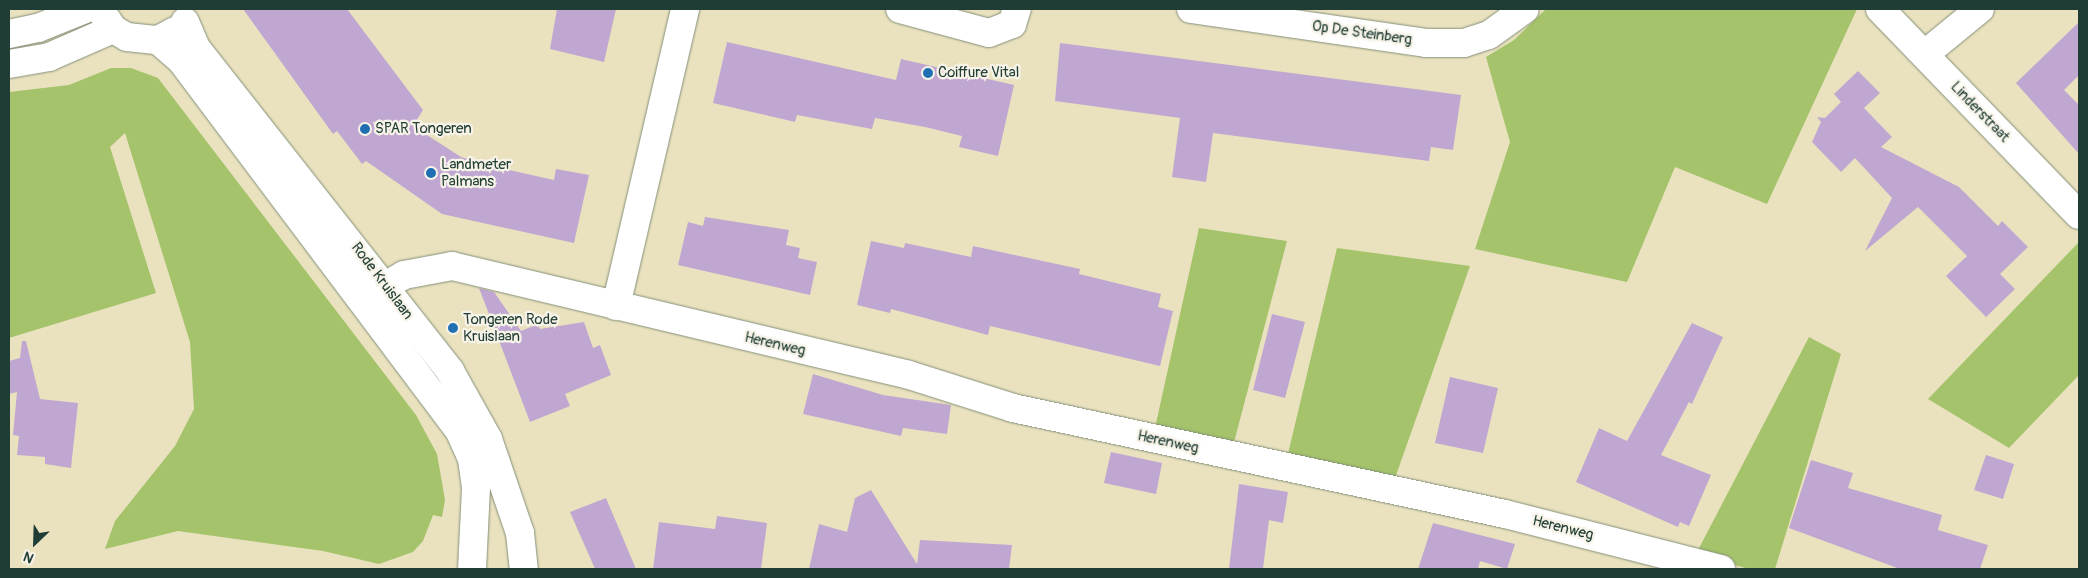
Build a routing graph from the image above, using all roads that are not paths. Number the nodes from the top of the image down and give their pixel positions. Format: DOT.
graph roads {
  1 [pos="85,9"];
  2 [pos="685,9"];
  3 [pos="900,9"];
  4 [pos="1017,9"];
  5 [pos="1191,9"];
  6 [pos="1525,9"];
  7 [pos="1880,9"];
  8 [pos="1980,9"];
  9 [pos="188,15"];
  10 [pos="107,19"];
  11 [pos="9,34"];
  12 [pos="158,40"];
  13 [pos="1925,54"];
  14 [pos="9,64"];
  15 [pos="2079,215"];
  16 [pos="384,283"];
  17 [pos="361,300"];
  18 [pos="616,306"];
  19 [pos="471,428"];
  20 [pos="472,569"];
  21 [pos="524,569"];
  22 [pos="1721,569"];
  1 -- 11 [label="street"];
  2 -- 18 [label="street"];
  3 -- 4 [label="street"];
  5 -- 6 [label="street, Op De Steinberg"];
  7 -- 13 [label="street, Linderstraat"];
  8 -- 13 [label="street"];
  9 -- 12 [label="street"];
  9 -- 16 [label="street, Rode Kruislaan"];
  10 -- 12 [label="street"];
  10 -- 14 [label="street"];
  12 -- 17 [label="street, Rode Kruislaan"];
  13 -- 15 [label="street, Linderstraat"];
  16 -- 17 [label="street, Herenweg"];
  16 -- 18 [label="street, Herenweg"];
  16 -- 19 [label="street, Rode Kruislaan"];
  17 -- 19 [label="street, Rode Kruislaan"];
  18 -- 22 [label="street, Herenweg"];
  19 -- 20 [label="street, Rode Kruislaan"];
  19 -- 21 [label="street, Rode Kruislaan"];
}
